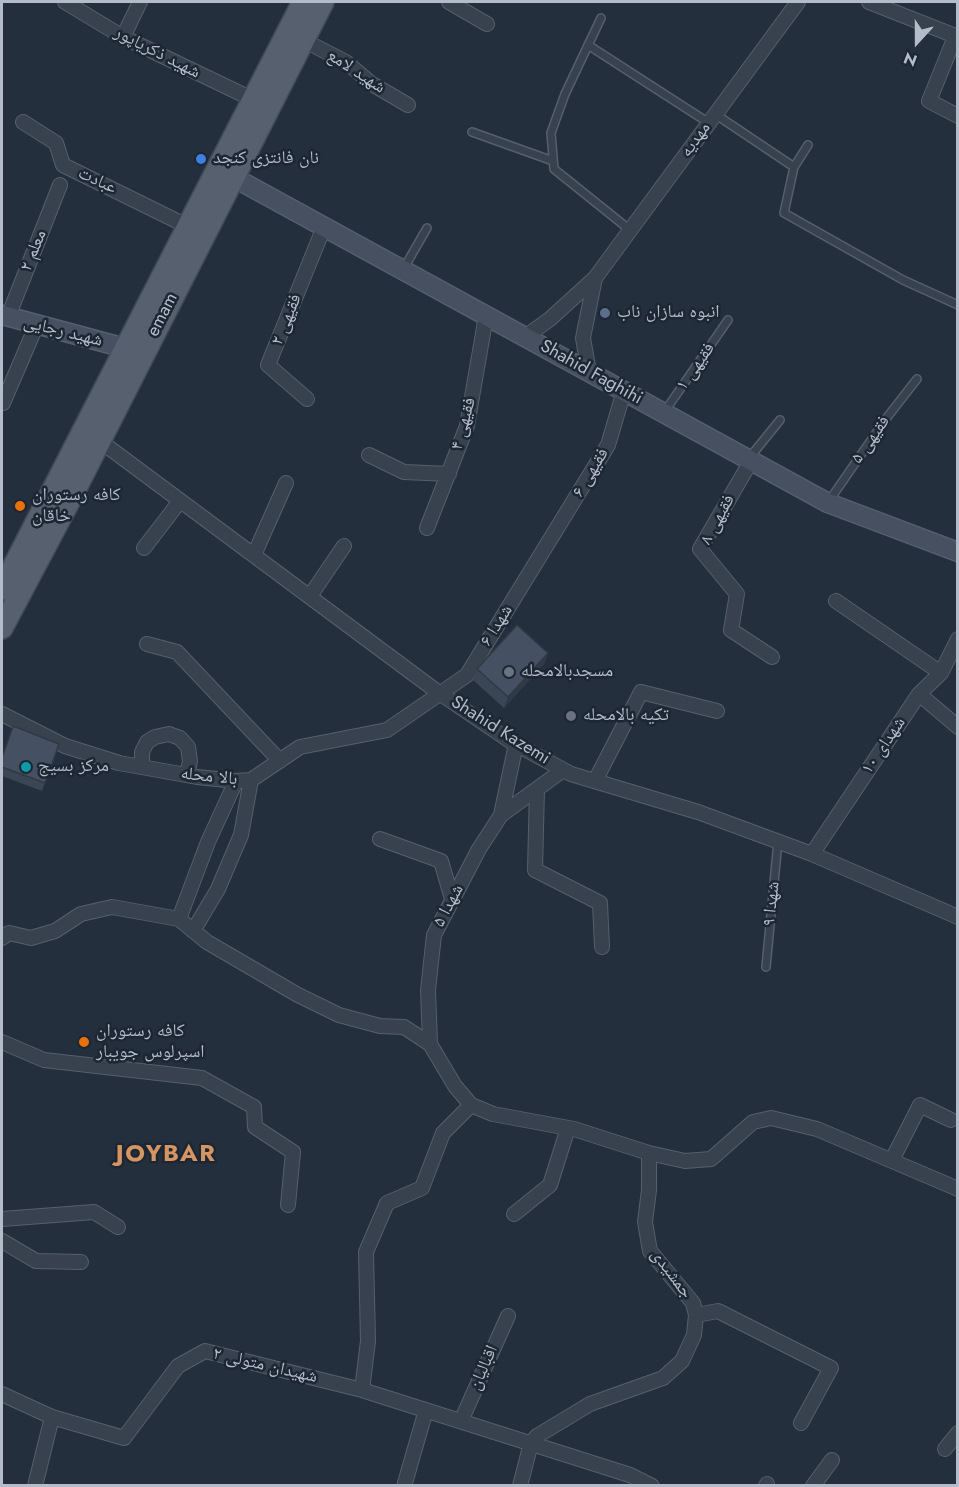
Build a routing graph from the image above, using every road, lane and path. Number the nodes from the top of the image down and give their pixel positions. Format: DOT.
graph roads {
  1 [pos="65,2"];
  2 [pos="140,2"];
  3 [pos="303,2"];
  4 [pos="323,2"];
  5 [pos="448,2"];
  6 [pos="798,2"];
  7 [pos="869,2"];
  8 [pos="601,18"];
  9 [pos="487,24"];
  10 [pos="123,36"];
  11 [pos="956,37"];
  12 [pos="303,40"];
  13 [pos="588,45"];
  14 [pos="252,99"];
  15 [pos="408,105"];
  16 [pos="957,116"];
  17 [pos="712,119"];
  18 [pos="23,122"];
  19 [pos="472,132"];
  20 [pos="808,145"];
  21 [pos="553,161"];
  22 [pos="794,167"];
  23 [pos="225,173"];
  24 [pos="60,186"];
  25 [pos="187,226"];
  26 [pos="324,227"];
  27 [pos="427,228"];
  28 [pos="630,230"];
  29 [pos="403,270"];
  30 [pos="595,278"];
  31 [pos="957,305"];
  32 [pos="5,316"];
  33 [pos="486,316"];
  34 [pos="728,320"];
  35 [pos="37,324"];
  36 [pos="525,337"];
  37 [pos="134,353"];
  38 [pos="589,372"];
  39 [pos="917,379"];
  40 [pos="624,391"];
  41 [pos="306,399"];
  42 [pos="3,403"];
  43 [pos="663,413"];
  44 [pos="780,420"];
  45 [pos="100,441"];
  46 [pos="369,455"];
  47 [pos="749,460"];
  48 [pos="449,474"];
  49 [pos="286,483"];
  50 [pos="180,501"];
  51 [pos="828,503"];
  52 [pos="428,528"];
  53 [pos="344,546"];
  54 [pos="144,548"];
  55 [pos="544,549"];
  56 [pos="957,552"];
  57 [pos="254,555"];
  58 [pos="2,589"];
  59 [pos="310,596"];
  60 [pos="836,601"];
  61 [pos="2,628"];
  62 [pos="957,639"];
  63 [pos="147,644"];
  64 [pos="772,657"];
  65 [pos="941,673"];
  66 [pos="441,694"];
  67 [pos="919,694"];
  68 [pos="717,711"];
  69 [pos="2,714"];
  70 [pos="957,727"];
  71 [pos="516,744"];
  72 [pos="280,761"];
  73 [pos="142,766"];
  74 [pos="563,770"];
  75 [pos="187,775"];
  76 [pos="251,780"];
  77 [pos="236,781"];
  78 [pos="595,781"];
  79 [pos="537,789"];
  80 [pos="501,815"];
  81 [pos="380,839"];
  82 [pos="778,841"];
  83 [pos="812,854"];
  84 [pos="452,899"];
  85 [pos="957,917"];
  86 [pos="179,919"];
  87 [pos="193,931"];
  88 [pos="2,939"];
  89 [pos="602,947"];
  90 [pos="766,966"];
  91 [pos="2,1042"];
  92 [pos="430,1044"];
  93 [pos="471,1105"];
  94 [pos="951,1120"];
  95 [pos="568,1128"];
  96 [pos="649,1153"];
  97 [pos="892,1160"];
  98 [pos="957,1189"];
  99 [pos="288,1205"];
  100 [pos="514,1214"];
  101 [pos="2,1220"];
  102 [pos="118,1227"];
  103 [pos="2,1241"];
  104 [pos="81,1262"];
  105 [pos="696,1315"];
  106 [pos="508,1316"];
  107 [pos="362,1390"];
  108 [pos="2,1394"];
  109 [pos="426,1410"];
  110 [pos="52,1417"];
  111 [pos="461,1421"];
  112 [pos="801,1423"];
  113 [pos="957,1433"];
  114 [pos="531,1443"];
  115 [pos="945,1449"];
  116 [pos="832,1460"];
  117 [pos="405,1483"];
  118 [pos="35,1485"];
  119 [pos="520,1485"];
  120 [pos="652,1485"];
  121 [pos="813,1485"];
  1 -- 10 [label="street, شهید ذکریاپور"];
  2 -- 10 [label="street"];
  3 -- 14 [label="main road, emam"];
  4 -- 12 [label="main road, emam"];
  5 -- 9 [label="street"];
  6 -- 17 [label="street, مهدیه"];
  7 -- 11 [label="street"];
  8 -- 13 [label="lane"];
  10 -- 14 [label="street, شهید ذکریاپور"];
  11 -- 16 [label="street"];
  12 -- 15 [label="street, شهید لامع"];
  12 -- 23 [label="main road, emam"];
  13 -- 17 [label="lane"];
  13 -- 21 [label="lane"];
  14 -- 23 [label="main road, emam"];
  17 -- 22 [label="lane"];
  17 -- 28 [label="street, مهدیه"];
  18 -- 25 [label="street, عبادت"];
  19 -- 21 [label="lane"];
  20 -- 22 [label="lane"];
  21 -- 28 [label="lane"];
  22 -- 31 [label="lane"];
  23 -- 25 [label="main road, emam"];
  23 -- 26 [label="main road, Shahid Faghihi"];
  23 -- 37 [label="main road, emam"];
  24 -- 32 [label="street, معلم ۲"];
  25 -- 37 [label="main road, emam"];
  26 -- 29 [label="main road, Shahid Faghihi"];
  26 -- 41 [label="street, فقیهی ۲"];
  27 -- 29 [label="lane"];
  28 -- 30 [label="street, مهدیه"];
  29 -- 33 [label="main road, Shahid Faghihi"];
  30 -- 36 [label="street"];
  30 -- 38 [label="street"];
  32 -- 35 [label="main road, شهید رجایی"];
  33 -- 36 [label="main road, Shahid Faghihi"];
  33 -- 48 [label="street, فقیهی ۴"];
  34 -- 43 [label="lane, فقیهی ۱"];
  35 -- 37 [label="main road, شهید رجایی"];
  35 -- 42 [label="street"];
  36 -- 38 [label="main road, Shahid Faghihi"];
  37 -- 45 [label="main road, emam"];
  37 -- 58 [label="main road, emam"];
  38 -- 40 [label="main road, Shahid Faghihi"];
  39 -- 51 [label="lane, فقیهی ۵"];
  40 -- 43 [label="main road, Shahid Faghihi"];
  40 -- 55 [label="street, فقیهی ۶"];
  43 -- 47 [label="main road, Shahid Faghihi"];
  44 -- 47 [label="lane"];
  45 -- 50 [label="street, Shahid Kazemi"];
  45 -- 61 [label="main road, emam"];
  46 -- 48 [label="street"];
  47 -- 51 [label="main road, Shahid Faghihi"];
  47 -- 64 [label="street, فقیهی ۸"];
  48 -- 52 [label="street, فقیهی ۴"];
  49 -- 57 [label="street"];
  50 -- 54 [label="street"];
  50 -- 57 [label="street, Shahid Kazemi"];
  51 -- 56 [label="main road, Shahid Faghihi"];
  53 -- 59 [label="street"];
  55 -- 66 [label="street, شهدا ۶"];
  57 -- 59 [label="street, Shahid Kazemi"];
  59 -- 66 [label="street, Shahid Kazemi"];
  60 -- 65 [label="street"];
  62 -- 65 [label="street, شهدای ۱۰"];
  63 -- 72 [label="street"];
  65 -- 67 [label="street, شهدای ۱۰"];
  66 -- 71 [label="street, Shahid Kazemi"];
  66 -- 72 [label="street, بالا محله"];
  67 -- 70 [label="street"];
  67 -- 83 [label="street, شهدای ۱۰"];
  68 -- 78 [label="street"];
  69 -- 73 [label="street, بالا محله"];
  71 -- 74 [label="street, Shahid Kazemi"];
  71 -- 80 [label="street, شهدا ۵"];
  72 -- 76 [label="street, بالا محله"];
  73 -- 75 [label="street, بالا محله"];
  73 -- 75 [label="street"];
  74 -- 78 [label="street, Shahid Kazemi"];
  74 -- 79 [label="street, شهدا ۵"];
  75 -- 77 [label="street, بالا محله"];
  76 -- 77 [label="street, بالا محله"];
  76 -- 87 [label="street"];
  77 -- 86 [label="street"];
  78 -- 82 [label="street, Shahid Kazemi"];
  79 -- 80 [label="street, شهدا ۵"];
  79 -- 89 [label="street"];
  80 -- 84 [label="street, شهدا ۵"];
  81 -- 84 [label="street"];
  82 -- 83 [label="street, Shahid Kazemi"];
  82 -- 90 [label="lane, شهدا ۹"];
  83 -- 85 [label="street, Shahid Kazemi"];
  84 -- 92 [label="street, شهدا ۵"];
  86 -- 87 [label="street"];
  86 -- 88 [label="street"];
  87 -- 92 [label="street"];
  91 -- 99 [label="street"];
  92 -- 93 [label="street"];
  93 -- 95 [label="street"];
  93 -- 107 [label="street"];
  94 -- 97 [label="street"];
  95 -- 96 [label="street"];
  95 -- 100 [label="street"];
  96 -- 97 [label="street"];
  96 -- 105 [label="street, جمشیدی"];
  97 -- 98 [label="street"];
  101 -- 102 [label="street"];
  103 -- 104 [label="street"];
  105 -- 112 [label="street"];
  105 -- 114 [label="street, جمشیدی"];
  106 -- 111 [label="street, اقبالیان"];
  107 -- 109 [label="street, شهیدان متولی ۲"];
  107 -- 110 [label="street, شهیدان متولی ۲"];
  108 -- 110 [label="street, شهیدان متولی ۲"];
  109 -- 111 [label="street, شهیدان متولی ۲"];
  109 -- 117 [label="street"];
  110 -- 118 [label="street"];
  111 -- 114 [label="street, شهیدان متولی ۲"];
  113 -- 115 [label="street"];
  114 -- 119 [label="street"];
  114 -- 120 [label="street, شهیدان متولی ۲"];
  116 -- 121 [label="street"];
}
